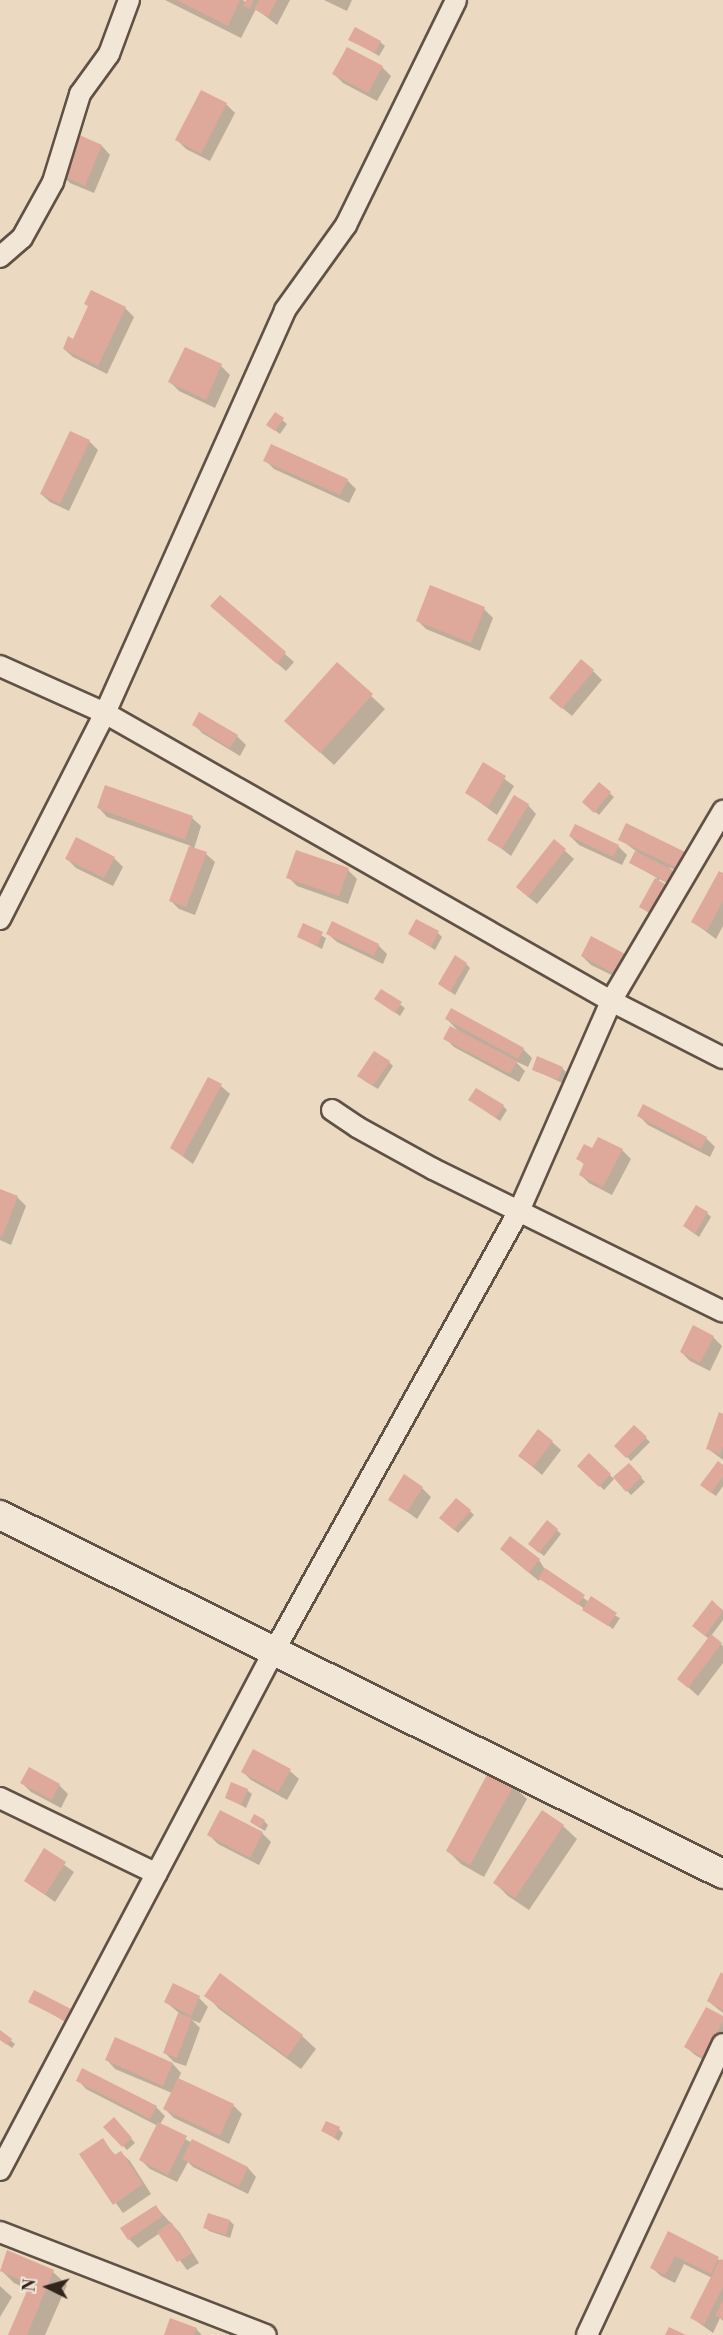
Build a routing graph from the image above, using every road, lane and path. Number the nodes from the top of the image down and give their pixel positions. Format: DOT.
graph roads {
  1 [pos="129,0"];
  2 [pos="456,0"];
  3 [pos="0,257"];
  4 [pos="0,666"];
  5 [pos="105,713"];
  6 [pos="723,811"];
  7 [pos="0,919"];
  8 [pos="611,1001"];
  9 [pos="723,1058"];
  10 [pos="332,1110"];
  11 [pos="519,1211"];
  12 [pos="723,1312"];
  13 [pos="0,1515"];
  14 [pos="274,1651"];
  15 [pos="0,1798"];
  16 [pos="157,1874"];
  17 [pos="723,1874"];
  18 [pos="723,2044"];
  19 [pos="0,2170"];
  20 [pos="0,2232"];
  21 [pos="266,2335"];
  22 [pos="587,2335"];
  1 -- 3 [label="street"];
  2 -- 5 [label="street"];
  4 -- 5 [label="street"];
  5 -- 7 [label="street"];
  5 -- 8 [label="street"];
  6 -- 8 [label="street"];
  8 -- 9 [label="street"];
  8 -- 11 [label="street"];
  10 -- 11 [label="street"];
  11 -- 12 [label="street"];
  11 -- 14 [label="street"];
  13 -- 14 [label="street"];
  14 -- 16 [label="street"];
  14 -- 17 [label="street"];
  15 -- 16 [label="street"];
  16 -- 19 [label="street"];
  18 -- 22 [label="street"];
  20 -- 21 [label="street"];
}
